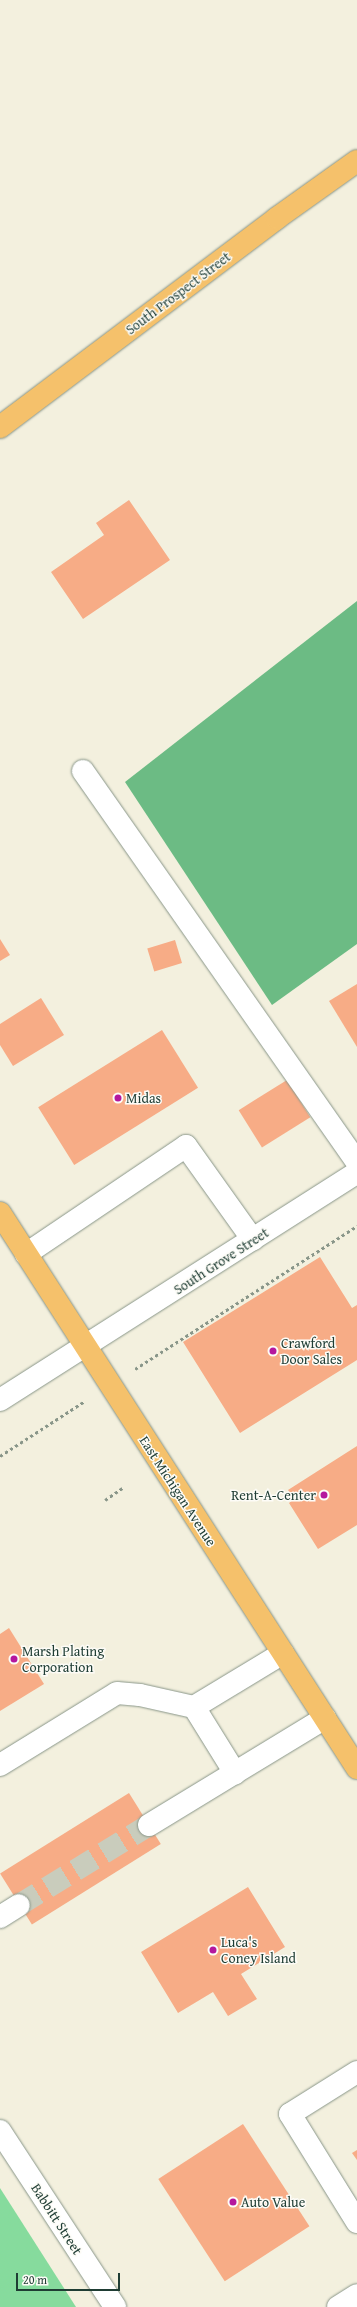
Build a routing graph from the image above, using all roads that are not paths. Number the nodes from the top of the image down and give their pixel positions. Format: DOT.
graph roads {
  1 [pos="357,161"];
  2 [pos="0,427"];
  3 [pos="83,771"];
  4 [pos="357,1163"];
  5 [pos="357,1173"];
  6 [pos="0,1213"];
  7 [pos="253,1240"];
  8 [pos="26,1254"];
  9 [pos="84,1346"];
  10 [pos="0,1400"];
  11 [pos="283,1653"];
  12 [pos="194,1707"];
  13 [pos="325,1718"];
  14 [pos="0,1765"];
  15 [pos="357,1768"];
  16 [pos="234,1773"];
  17 [pos="149,1825"];
  18 [pos="19,1905"];
  19 [pos="0,1917"];
  20 [pos="357,2072"];
  21 [pos="0,2131"];
  22 [pos="357,2222"];
  23 [pos="357,2295"];
  24 [pos="115,2307"];
  25 [pos="338,2307"];
  1 -- 2 [label="main road, South Prospect Street"];
  3 -- 4 [label="street"];
  5 -- 7 [label="street, South Grove Street"];
  6 -- 8 [label="main road, East Michigan Avenue"];
  7 -- 8 [label="street"];
  7 -- 9 [label="street, South Grove Street"];
  8 -- 9 [label="main road, East Michigan Avenue"];
  9 -- 10 [label="street, South Grove Street"];
  9 -- 11 [label="main road, East Michigan Avenue"];
  11 -- 12 [label="street"];
  11 -- 13 [label="main road, East Michigan Avenue"];
  12 -- 14 [label="street"];
  12 -- 16 [label="street"];
  13 -- 15 [label="main road, East Michigan Avenue"];
  13 -- 16 [label="street"];
  16 -- 17 [label="street"];
  18 -- 19 [label="street"];
  20 -- 22 [label="street"];
  21 -- 24 [label="street, Babbitt Street"];
  23 -- 25 [label="street"];
}
